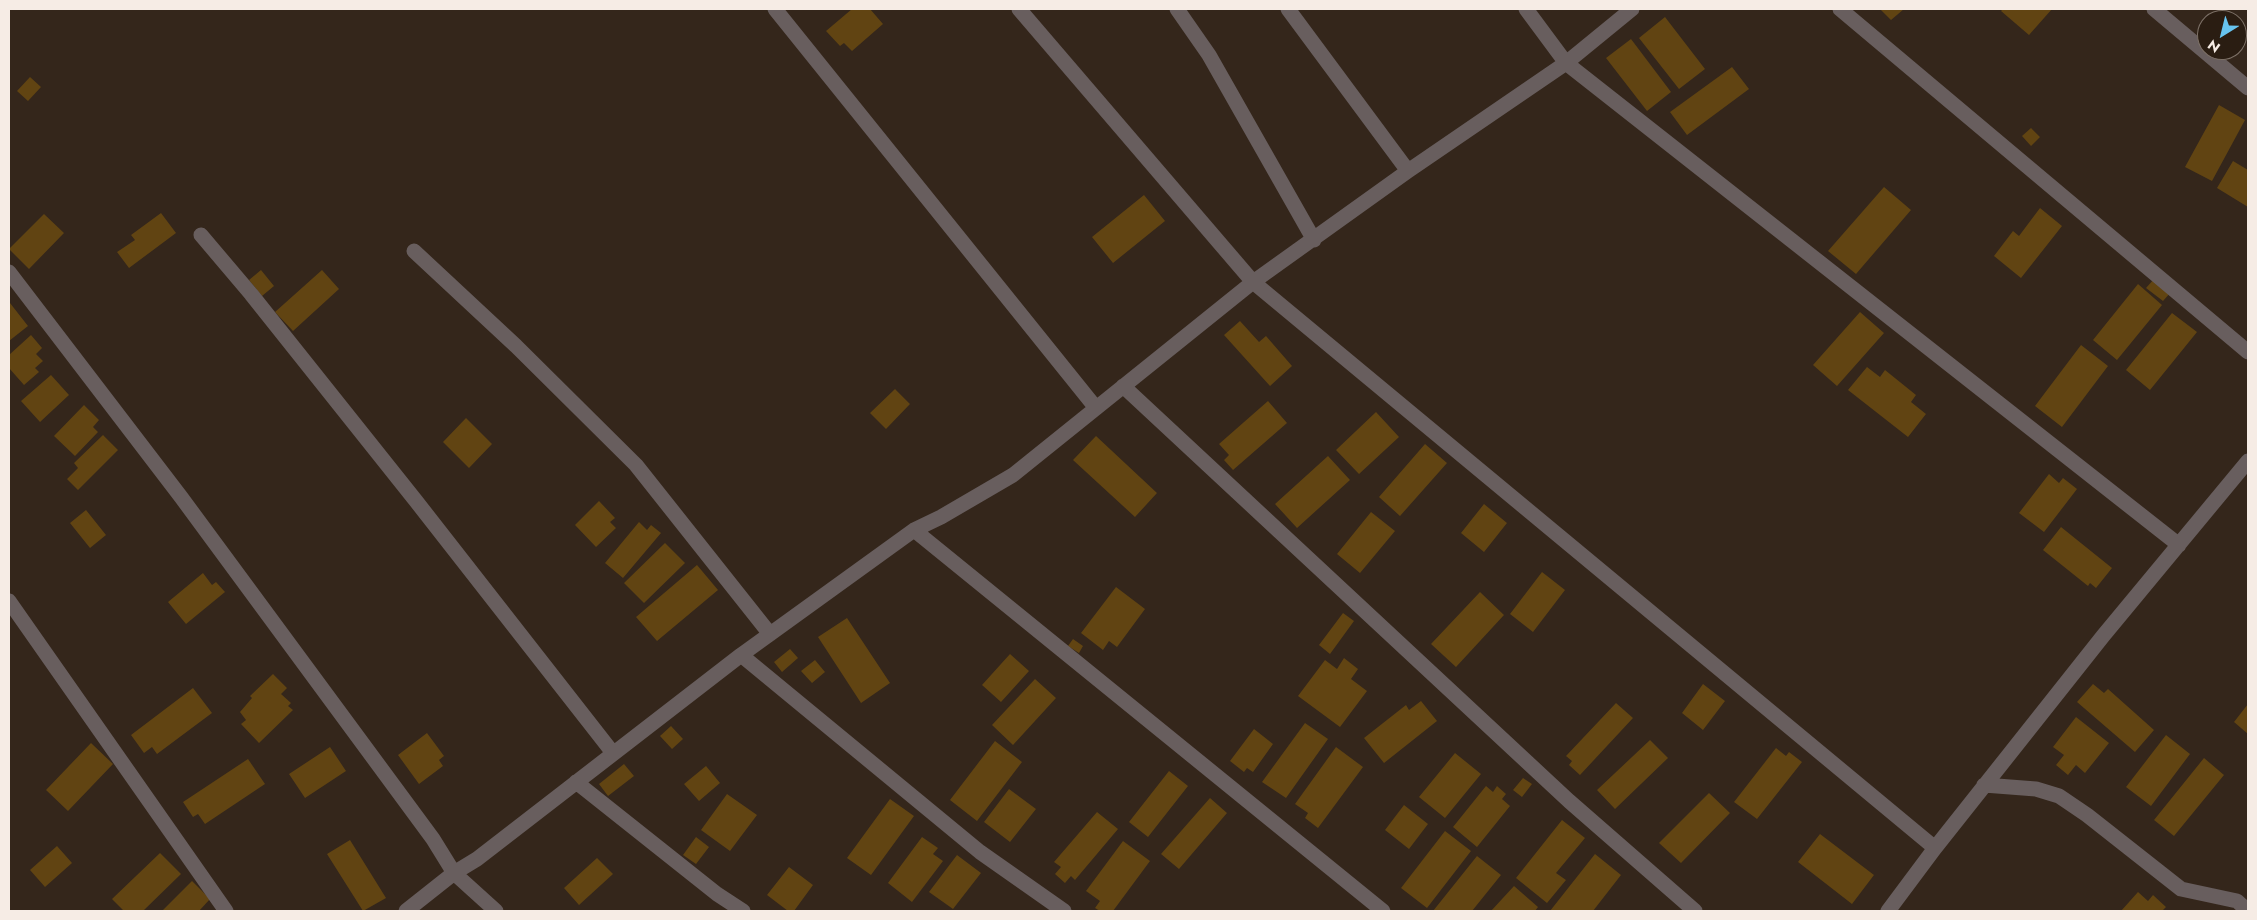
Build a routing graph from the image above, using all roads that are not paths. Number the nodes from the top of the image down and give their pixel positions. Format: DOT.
graph roads {
  1 [pos="775,9"];
  2 [pos="1019,9"];
  3 [pos="1177,9"];
  4 [pos="1288,9"];
  5 [pos="1526,9"];
  6 [pos="1632,9"];
  7 [pos="1840,9"];
  8 [pos="2154,9"];
  9 [pos="1566,63"];
  10 [pos="2248,88"];
  11 [pos="1408,171"];
  12 [pos="201,235"];
  13 [pos="1314,240"];
  14 [pos="414,251"];
  15 [pos="9,272"];
  16 [pos="1254,282"];
  17 [pos="2248,352"];
  18 [pos="1123,386"];
  19 [pos="1096,408"];
  20 [pos="2248,462"];
  21 [pos="914,530"];
  22 [pos="2178,545"];
  23 [pos="9,602"];
  24 [pos="770,634"];
  25 [pos="741,655"];
  26 [pos="613,753"];
  27 [pos="576,782"];
  28 [pos="1984,786"];
  29 [pos="1935,848"];
  30 [pos="454,872"];
  31 [pos="1893,910"];
  32 [pos="226,911"];
  33 [pos="406,911"];
  34 [pos="496,911"];
  35 [pos="743,911"];
  36 [pos="1064,911"];
  37 [pos="1383,911"];
  38 [pos="1695,911"];
  39 [pos="2248,911"];
  1 -- 19 [label="street"];
  2 -- 16 [label="street"];
  3 -- 13 [label="street"];
  4 -- 11 [label="street"];
  5 -- 9 [label="street"];
  6 -- 9 [label="street"];
  7 -- 17 [label="street"];
  8 -- 10 [label="street"];
  9 -- 11 [label="street"];
  9 -- 22 [label="street"];
  11 -- 13 [label="street"];
  12 -- 26 [label="street"];
  13 -- 16 [label="street"];
  14 -- 24 [label="street"];
  15 -- 30 [label="street"];
  16 -- 18 [label="street"];
  16 -- 29 [label="street"];
  18 -- 19 [label="street"];
  18 -- 38 [label="street"];
  19 -- 21 [label="street"];
  20 -- 22 [label="street"];
  21 -- 24 [label="street"];
  21 -- 37 [label="street"];
  22 -- 28 [label="street"];
  23 -- 32 [label="street"];
  24 -- 25 [label="street"];
  25 -- 26 [label="street"];
  25 -- 36 [label="street"];
  26 -- 27 [label="street"];
  27 -- 30 [label="street"];
  27 -- 35 [label="street"];
  28 -- 29 [label="street"];
  28 -- 39 [label="street"];
  29 -- 31 [label="street"];
  30 -- 33 [label="street"];
  30 -- 34 [label="street"];
}
